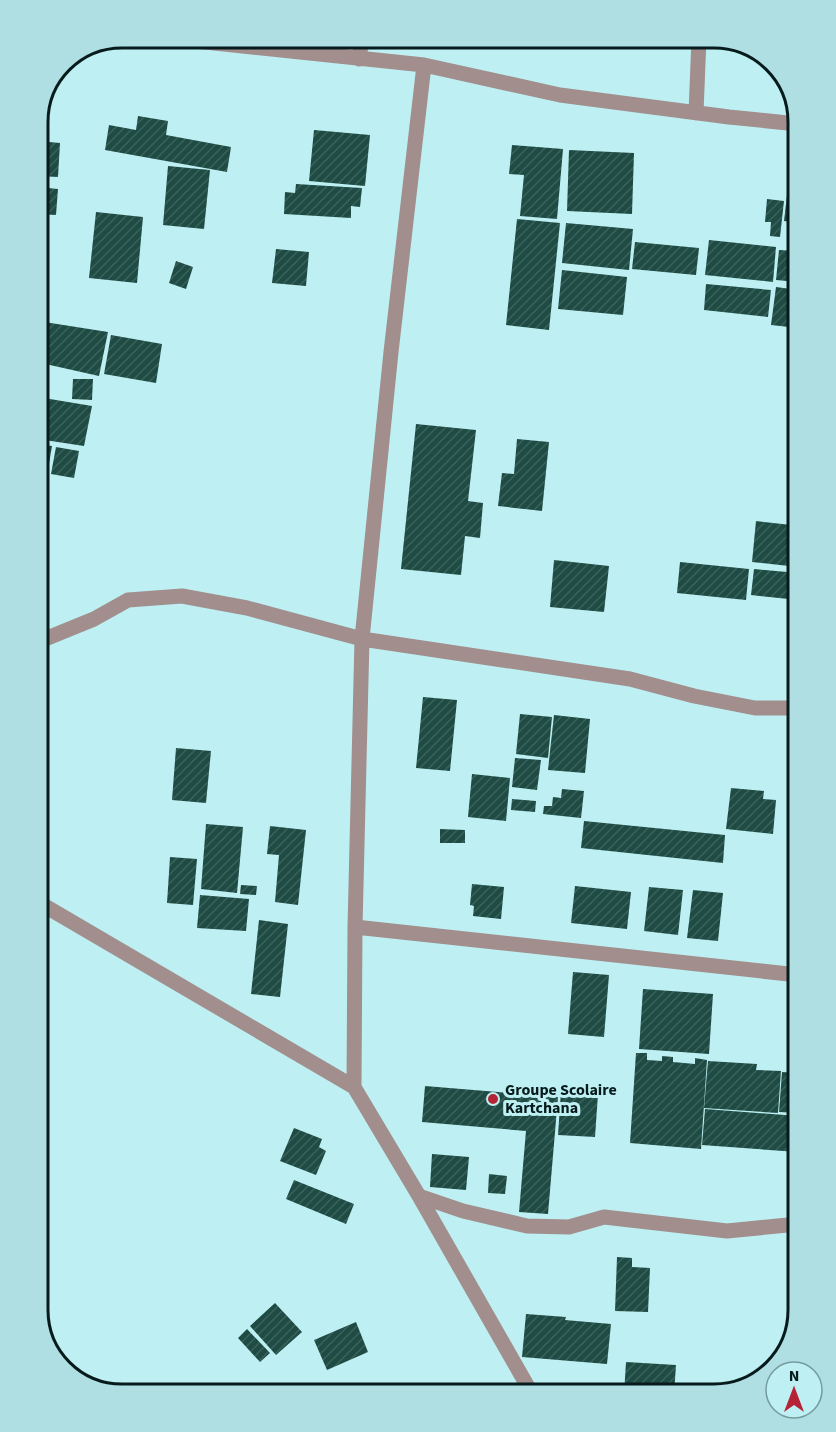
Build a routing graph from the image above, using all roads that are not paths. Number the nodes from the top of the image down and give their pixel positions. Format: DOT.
graph roads {
  1 [pos="258,48"];
  2 [pos="361,48"];
  3 [pos="699,48"];
  4 [pos="359,59"];
  5 [pos="424,65"];
  6 [pos="696,113"];
  7 [pos="788,123"];
  8 [pos="48,638"];
  9 [pos="362,639"];
  10 [pos="788,708"];
  11 [pos="48,908"];
  12 [pos="355,927"];
  13 [pos="788,974"];
  14 [pos="354,1087"];
  15 [pos="419,1196"];
  16 [pos="788,1225"];
  17 [pos="525,1384"];
  1 -- 4 [label="street"];
  2 -- 4 [label="street"];
  3 -- 6 [label="street"];
  4 -- 5 [label="street"];
  5 -- 6 [label="street"];
  5 -- 9 [label="street"];
  6 -- 7 [label="street"];
  8 -- 9 [label="street"];
  9 -- 10 [label="street"];
  9 -- 12 [label="street"];
  11 -- 14 [label="street"];
  12 -- 13 [label="street"];
  12 -- 14 [label="street"];
  14 -- 15 [label="street"];
  15 -- 16 [label="street"];
  15 -- 17 [label="street"];
}
